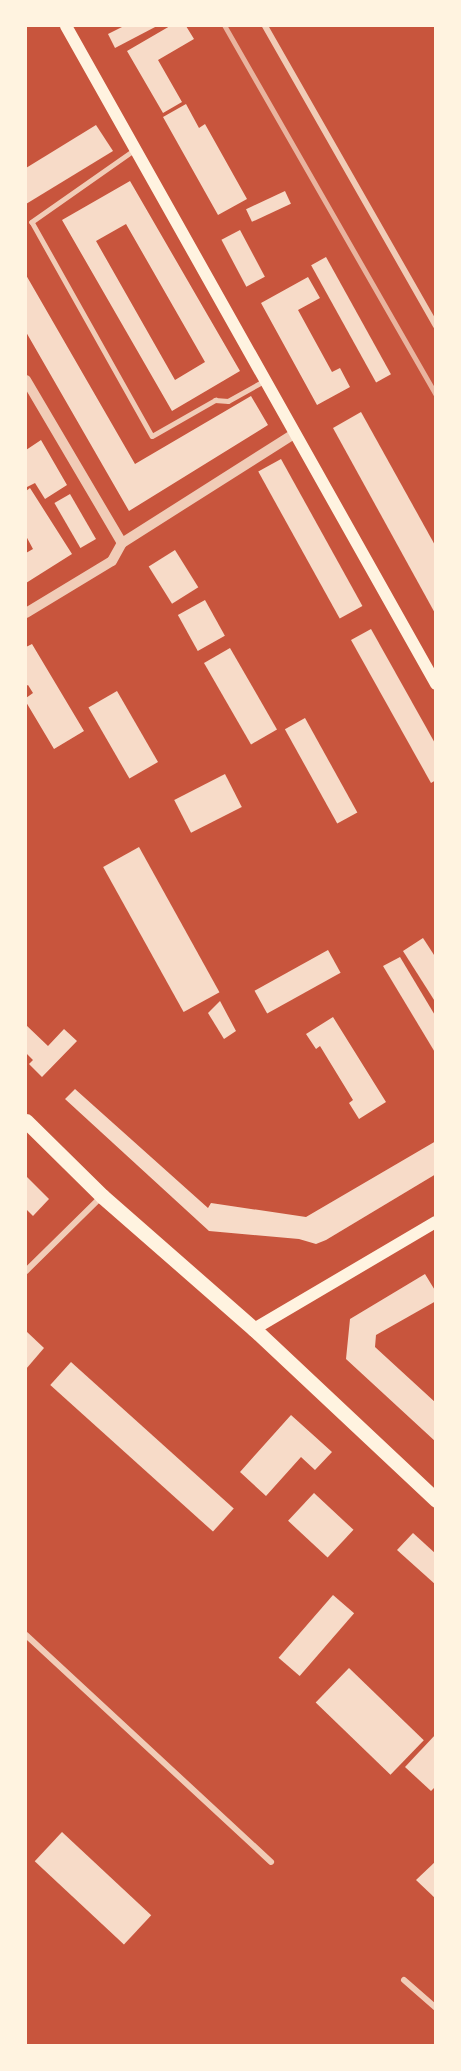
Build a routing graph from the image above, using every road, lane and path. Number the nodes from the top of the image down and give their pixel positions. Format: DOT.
graph roads {
  1 [pos="66,26"];
  2 [pos="265,26"];
  3 [pos="135,150"];
  4 [pos="435,326"];
  5 [pos="26,380"];
  6 [pos="264,381"];
  7 [pos="294,434"];
  8 [pos="122,543"];
  9 [pos="26,613"];
  10 [pos="435,684"];
  11 [pos="26,1121"];
  12 [pos="102,1196"];
  13 [pos="435,1222"];
  14 [pos="26,1270"];
  15 [pos="254,1329"];
  16 [pos="435,1500"];
  17 [pos="26,1635"];
  18 [pos="271,1862"];
  19 [pos="404,1980"];
  20 [pos="435,2008"];
  1 -- 3 [label="main road"];
  2 -- 4 [label="street"];
  3 -- 6 [label="main road"];
  3 -- 6 [label="lane"];
  5 -- 8 [label="street"];
  6 -- 7 [label="main road"];
  7 -- 8 [label="street"];
  7 -- 10 [label="main road"];
  8 -- 9 [label="street"];
  11 -- 12 [label="main road"];
  12 -- 14 [label="street"];
  12 -- 15 [label="main road"];
  13 -- 15 [label="main road"];
  15 -- 16 [label="main road"];
  17 -- 18 [label="street"];
  19 -- 20 [label="street"];
}
